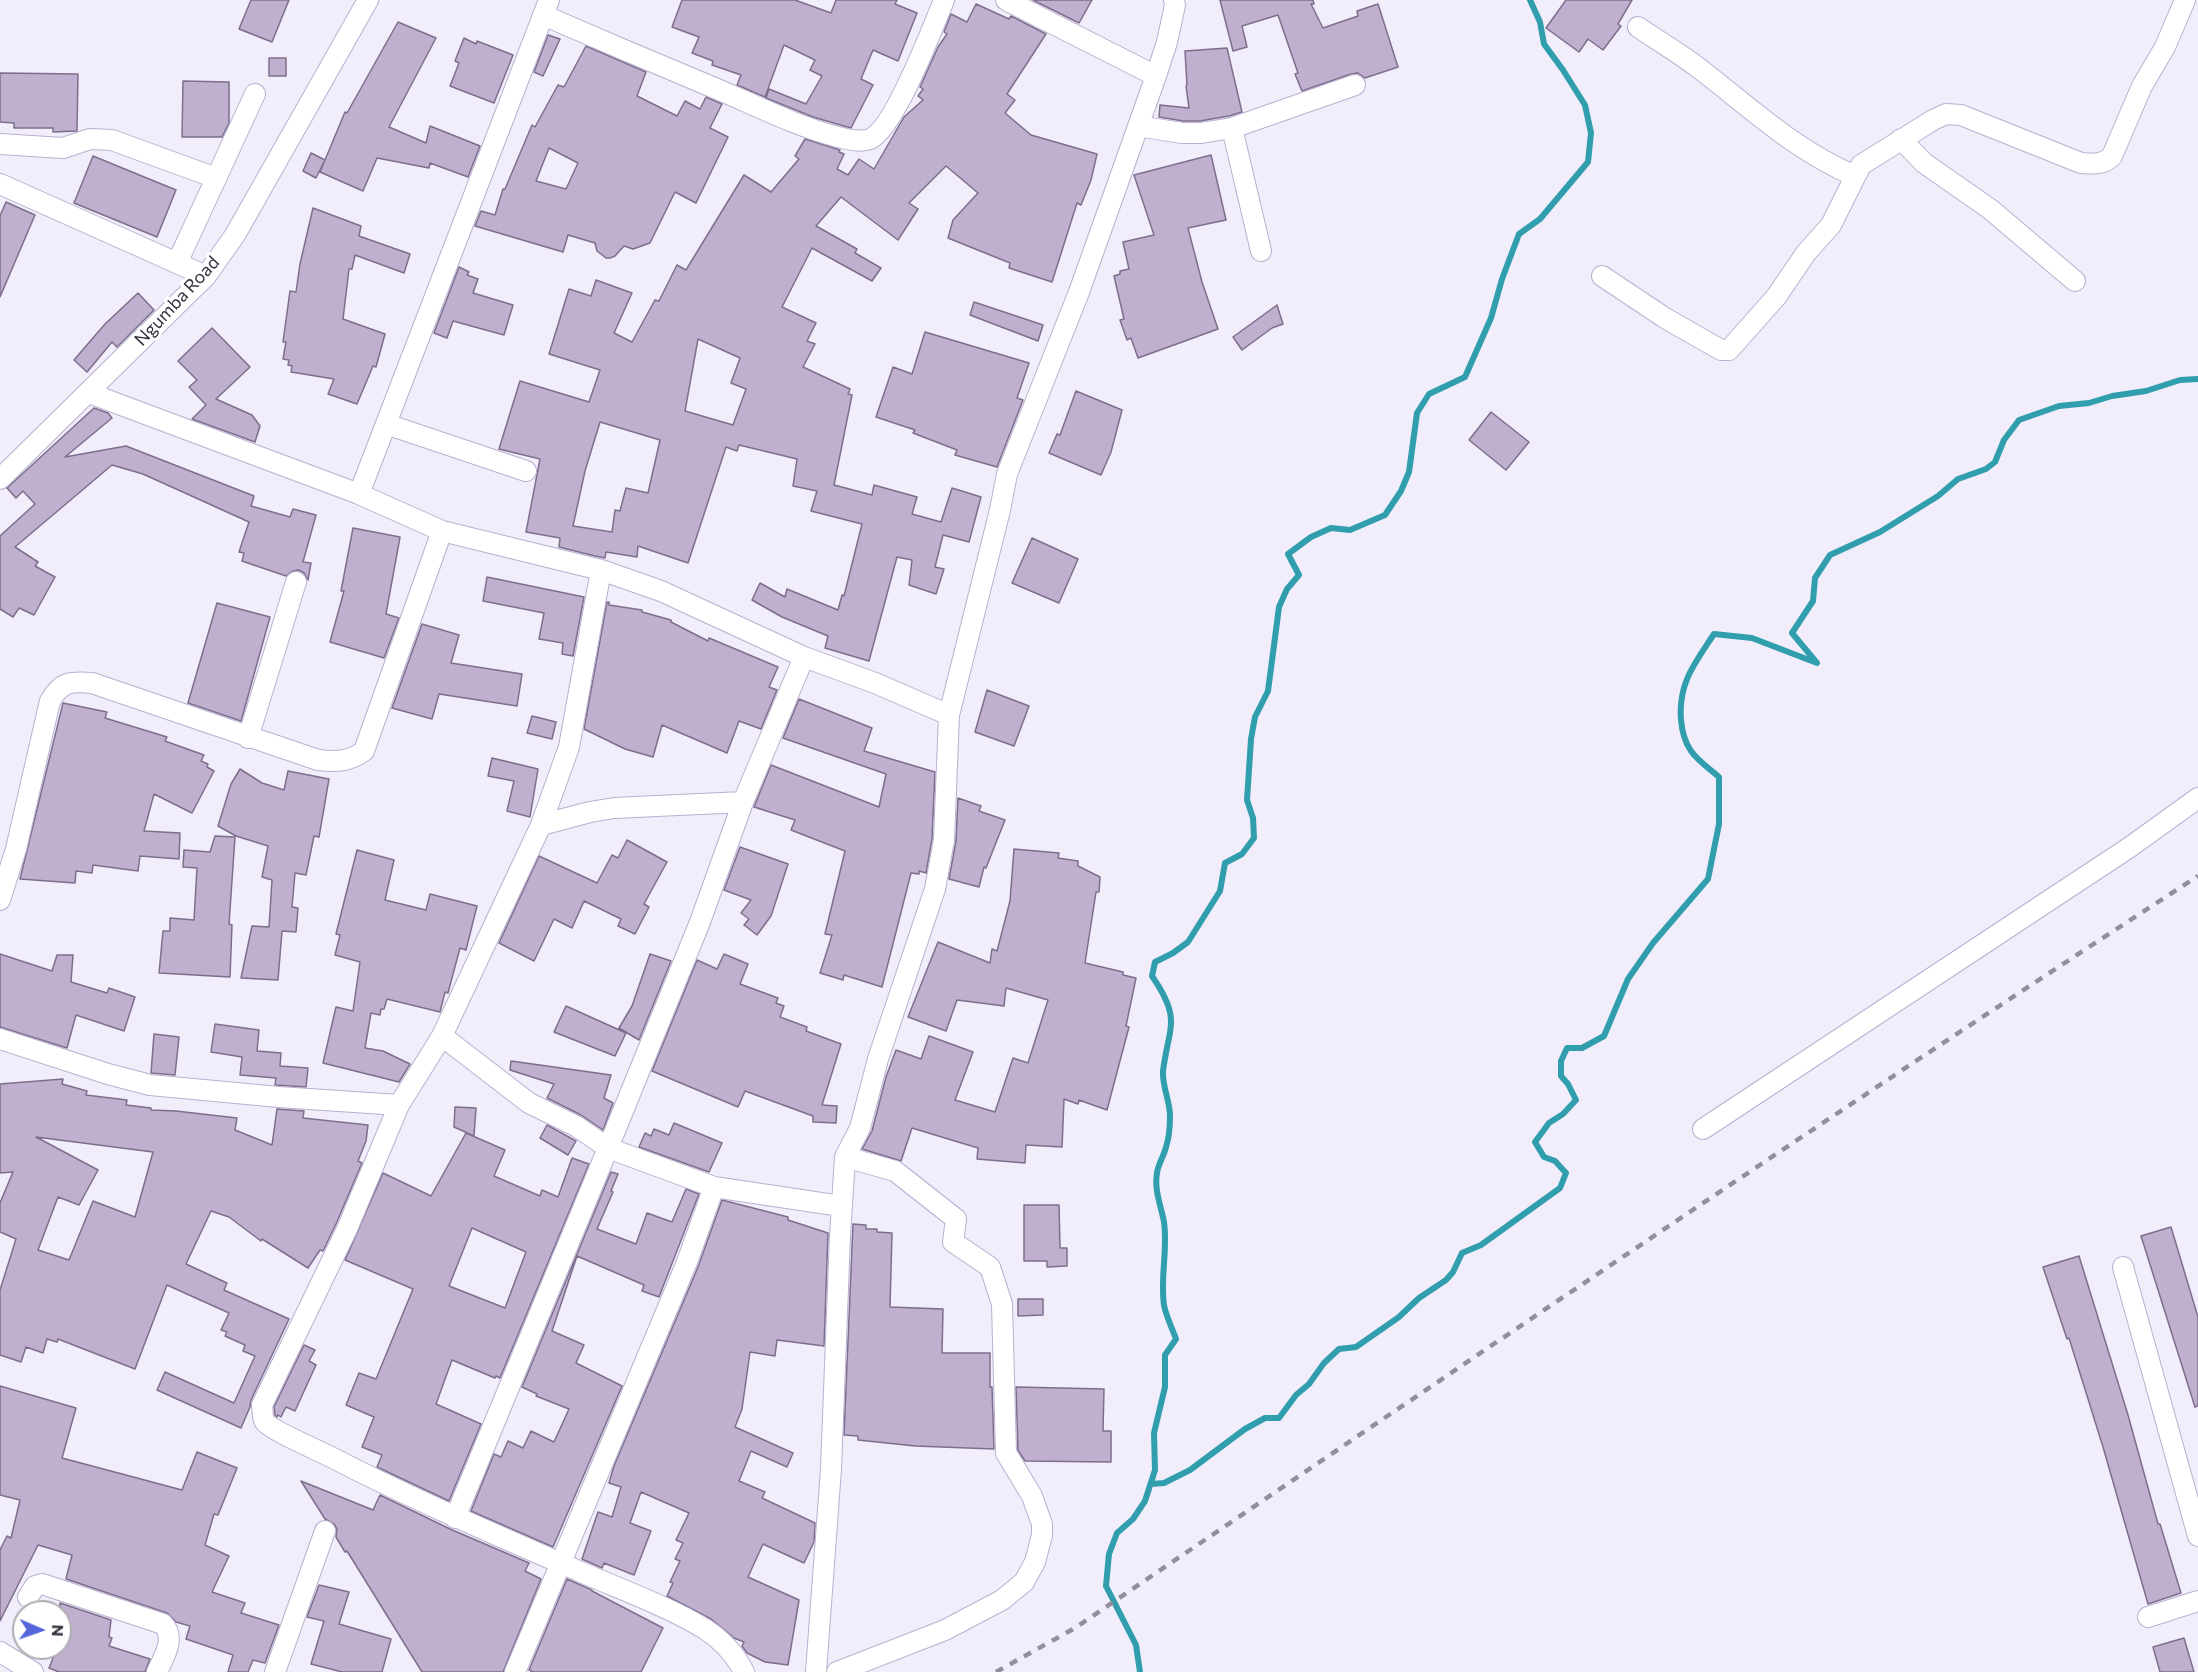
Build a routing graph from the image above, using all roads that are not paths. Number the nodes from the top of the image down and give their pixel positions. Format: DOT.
graph roads {
  1 [pos="369,0"];
  2 [pos="944,0"];
  3 [pos="1006,0"];
  4 [pos="1174,0"];
  5 [pos="2185,0"];
  6 [pos="546,8"];
  7 [pos="1638,27"];
  8 [pos="1156,76"];
  9 [pos="1355,84"];
  10 [pos="255,94"];
  11 [pos="1138,126"];
  12 [pos="1232,128"];
  13 [pos="1901,139"];
  14 [pos="0,144"];
  15 [pos="1855,176"];
  16 [pos="216,178"];
  17 [pos="0,184"];
  18 [pos="1261,251"];
  19 [pos="177,263"];
  20 [pos="206,276"];
  21 [pos="1602,276"];
  22 [pos="2075,281"];
  23 [pos="89,393"];
  24 [pos="386,424"];
  25 [pos="526,471"];
  26 [pos="0,479"];
  27 [pos="359,494"];
  28 [pos="442,531"];
  29 [pos="601,570"];
  30 [pos="296,582"];
  31 [pos="804,657"];
  32 [pos="949,715"];
  33 [pos="248,738"];
  34 [pos="2198,798"];
  35 [pos="743,802"];
  36 [pos="540,825"];
  37 [pos="0,900"];
  38 [pos="442,1036"];
  39 [pos="0,1039"];
  40 [pos="399,1106"];
  41 [pos="1703,1129"];
  42 [pos="608,1148"];
  43 [pos="845,1157"];
  44 [pos="714,1187"];
  45 [pos="841,1206"];
  46 [pos="2123,1267"];
  47 [pos="455,1518"];
  48 [pos="325,1531"];
  49 [pos="2198,1536"];
  50 [pos="559,1562"];
  51 [pos="28,1598"];
  52 [pos="2198,1601"];
  53 [pos="2148,1617"];
  54 [pos="0,1652"];
  55 [pos="33,1672"];
  56 [pos="158,1672"];
  57 [pos="275,1672"];
  58 [pos="515,1672"];
  59 [pos="744,1672"];
  60 [pos="816,1672"];
  61 [pos="837,1672"];
  1 -- 20 [label="street, Ngumba Road"];
  2 -- 6 [label="street"];
  3 -- 8 [label="street"];
  4 -- 8 [label="street"];
  5 -- 13 [label="street"];
  6 -- 24 [label="street"];
  7 -- 15 [label="street"];
  8 -- 11 [label="street"];
  9 -- 12 [label="street"];
  10 -- 16 [label="street"];
  11 -- 12 [label="street"];
  11 -- 32 [label="street"];
  12 -- 18 [label="street"];
  13 -- 15 [label="street"];
  13 -- 22 [label="street"];
  14 -- 16 [label="street"];
  15 -- 21 [label="street"];
  16 -- 19 [label="street"];
  17 -- 19 [label="street"];
  19 -- 20 [label="street"];
  20 -- 23 [label="street, Ngumba Road"];
  23 -- 26 [label="street, Ngumba Road"];
  23 -- 27 [label="street"];
  24 -- 25 [label="street"];
  24 -- 27 [label="street"];
  27 -- 28 [label="street"];
  28 -- 29 [label="street"];
  28 -- 33 [label="street"];
  29 -- 31 [label="street"];
  29 -- 36 [label="street"];
  30 -- 33 [label="street"];
  31 -- 32 [label="street"];
  31 -- 35 [label="street"];
  32 -- 43 [label="street"];
  33 -- 37 [label="street"];
  34 -- 41 [label="street"];
  35 -- 36 [label="street"];
  35 -- 42 [label="street"];
  36 -- 38 [label="street"];
  38 -- 40 [label="street"];
  38 -- 42 [label="street"];
  39 -- 40 [label="street"];
  40 -- 47 [label="street"];
  42 -- 44 [label="street"];
  42 -- 47 [label="street"];
  43 -- 45 [label="street"];
  43 -- 61 [label="street"];
  44 -- 45 [label="street"];
  44 -- 50 [label="street"];
  45 -- 60 [label="street"];
  46 -- 49 [label="street"];
  47 -- 50 [label="street"];
  48 -- 57 [label="street"];
  50 -- 58 [label="street"];
  50 -- 59 [label="street"];
  51 -- 56 [label="street"];
  52 -- 53 [label="street"];
  54 -- 55 [label="street"];
}
